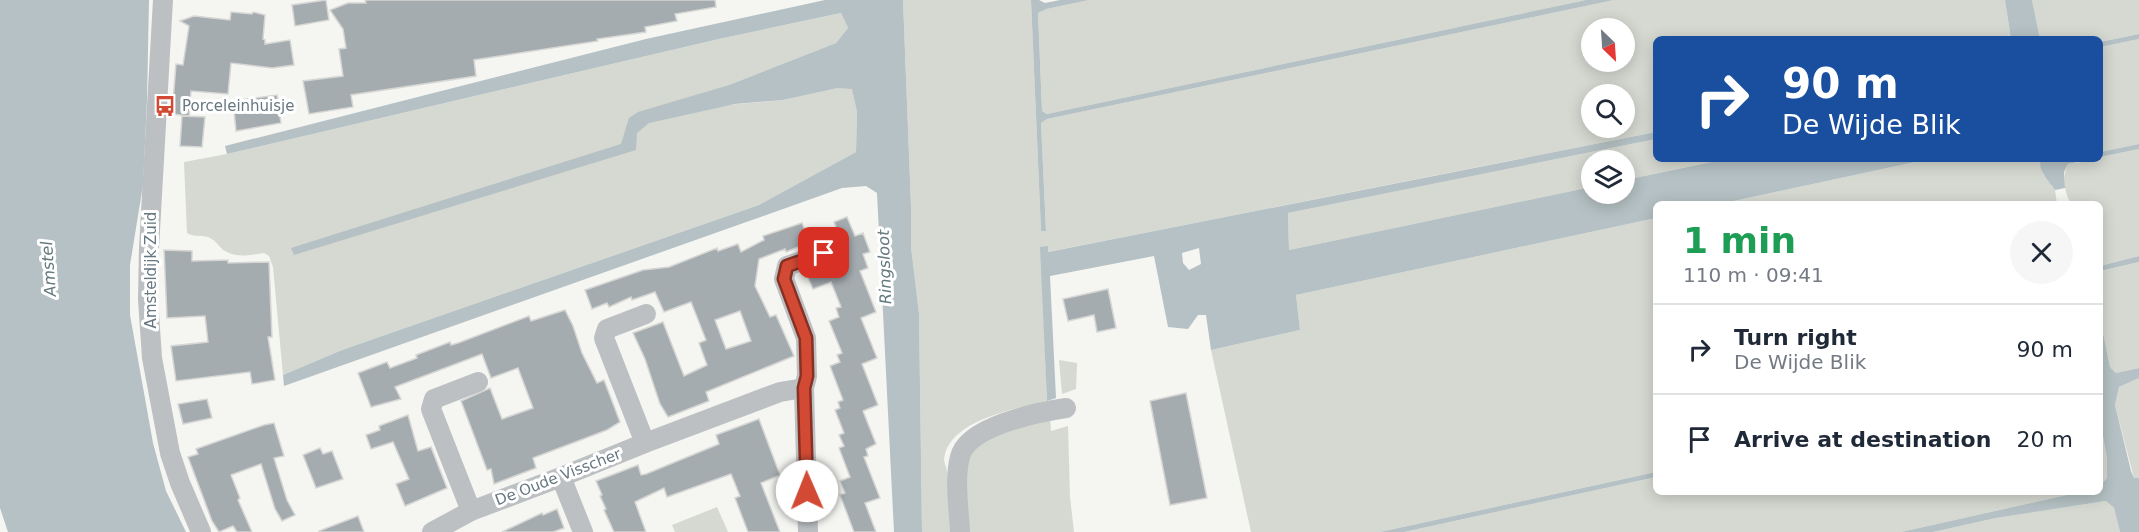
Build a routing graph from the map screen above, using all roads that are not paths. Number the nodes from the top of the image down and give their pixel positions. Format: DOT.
graph roads {
  1 [pos="163,0"];
  2 [pos="824,253"];
  3 [pos="646,314"];
  4 [pos="478,382"];
  5 [pos="804,388"];
  6 [pos="1066,408"];
  7 [pos="645,443"];
  8 [pos="561,477"];
  9 [pos="471,511"];
  10 [pos="201,532"];
  11 [pos="432,532"];
  12 [pos="583,532"];
  13 [pos="808,532"];
  14 [pos="960,532"];
  1 -- 10 [label="street, Amsteldijk Zuid"];
  2 -- 5 [label="street"];
  3 -- 7 [label="street"];
  4 -- 9 [label="street"];
  5 -- 7 [label="street, De Oude Visscher"];
  5 -- 13 [label="street"];
  6 -- 14 [label="street"];
  7 -- 8 [label="street, De Oude Visscher"];
  8 -- 9 [label="street, De Oude Visscher"];
  8 -- 12 [label="street"];
  9 -- 11 [label="street, De Oude Visscher"];
}
